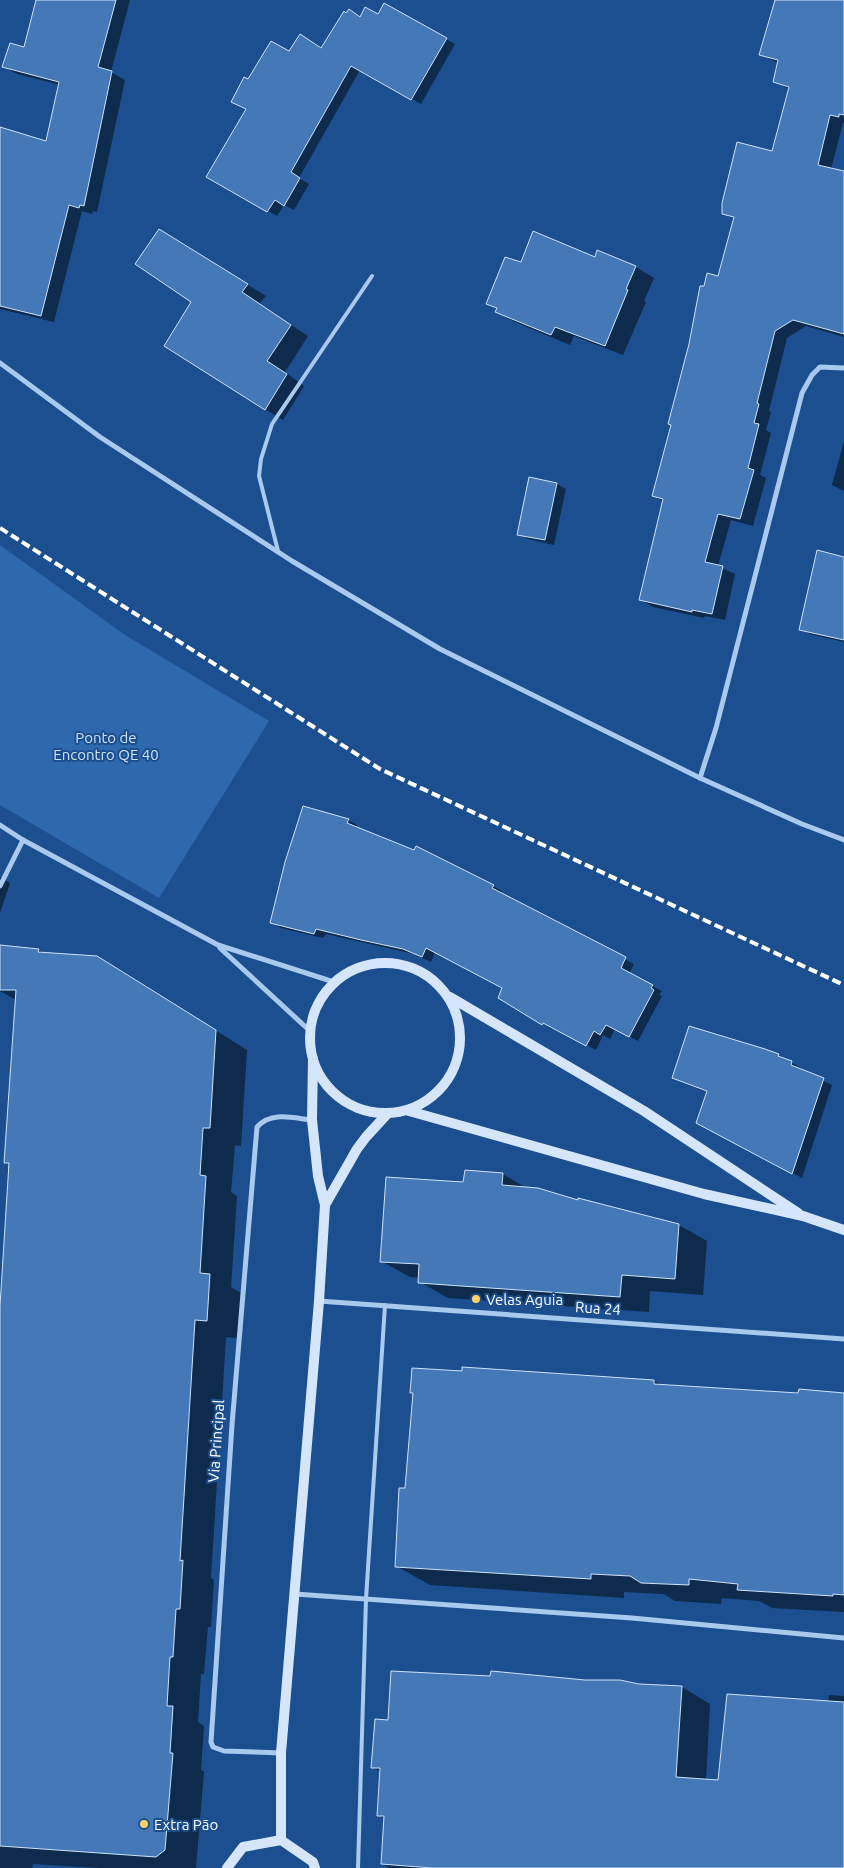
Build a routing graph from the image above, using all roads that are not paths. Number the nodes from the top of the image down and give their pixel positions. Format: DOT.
graph roads {
  1 [pos="372,276"];
  2 [pos="0,363"];
  3 [pos="844,368"];
  4 [pos="278,551"];
  5 [pos="700,778"];
  6 [pos="0,825"];
  7 [pos="23,840"];
  8 [pos="844,840"];
  9 [pos="0,886"];
  10 [pos="218,946"];
  11 [pos="334,982"];
  12 [pos="450,997"];
  13 [pos="310,1031"];
  14 [pos="313,1059"];
  15 [pos="409,1111"];
  16 [pos="388,1113"];
  17 [pos="312,1120"];
  18 [pos="325,1205"];
  19 [pos="803,1216"];
  20 [pos="844,1230"];
  21 [pos="319,1301"];
  22 [pos="385,1306"];
  23 [pos="844,1339"];
  24 [pos="294,1594"];
  25 [pos="366,1599"];
  26 [pos="844,1638"];
  27 [pos="281,1753"];
  28 [pos="281,1840"];
  29 [pos="227,1868"];
  30 [pos="314,1868"];
  31 [pos="358,1868"];
  1 -- 4 [label="lane"];
  2 -- 4 [label="street"];
  3 -- 5 [label="street"];
  4 -- 5 [label="street"];
  5 -- 8 [label="street"];
  6 -- 7 [label="street"];
  7 -- 9 [label="street"];
  7 -- 10 [label="street"];
  10 -- 11 [label="street"];
  10 -- 13 [label="street"];
  11 -- 12 [label="street"];
  11 -- 13 [label="street"];
  12 -- 15 [label="street"];
  12 -- 19 [label="street"];
  13 -- 14 [label="street"];
  14 -- 16 [label="street"];
  14 -- 17 [label="street"];
  15 -- 16 [label="street"];
  15 -- 19 [label="street"];
  16 -- 18 [label="street"];
  17 -- 18 [label="street"];
  17 -- 27 [label="street, Via Principal"];
  18 -- 21 [label="street"];
  19 -- 20 [label="street"];
  21 -- 22 [label="street, Rua 24"];
  21 -- 24 [label="street"];
  22 -- 23 [label="street, Rua 24"];
  22 -- 25 [label="lane"];
  24 -- 25 [label="street"];
  24 -- 27 [label="street"];
  25 -- 26 [label="street"];
  25 -- 31 [label="lane"];
  27 -- 28 [label="street"];
  28 -- 29 [label="street"];
  28 -- 30 [label="street"];
}
